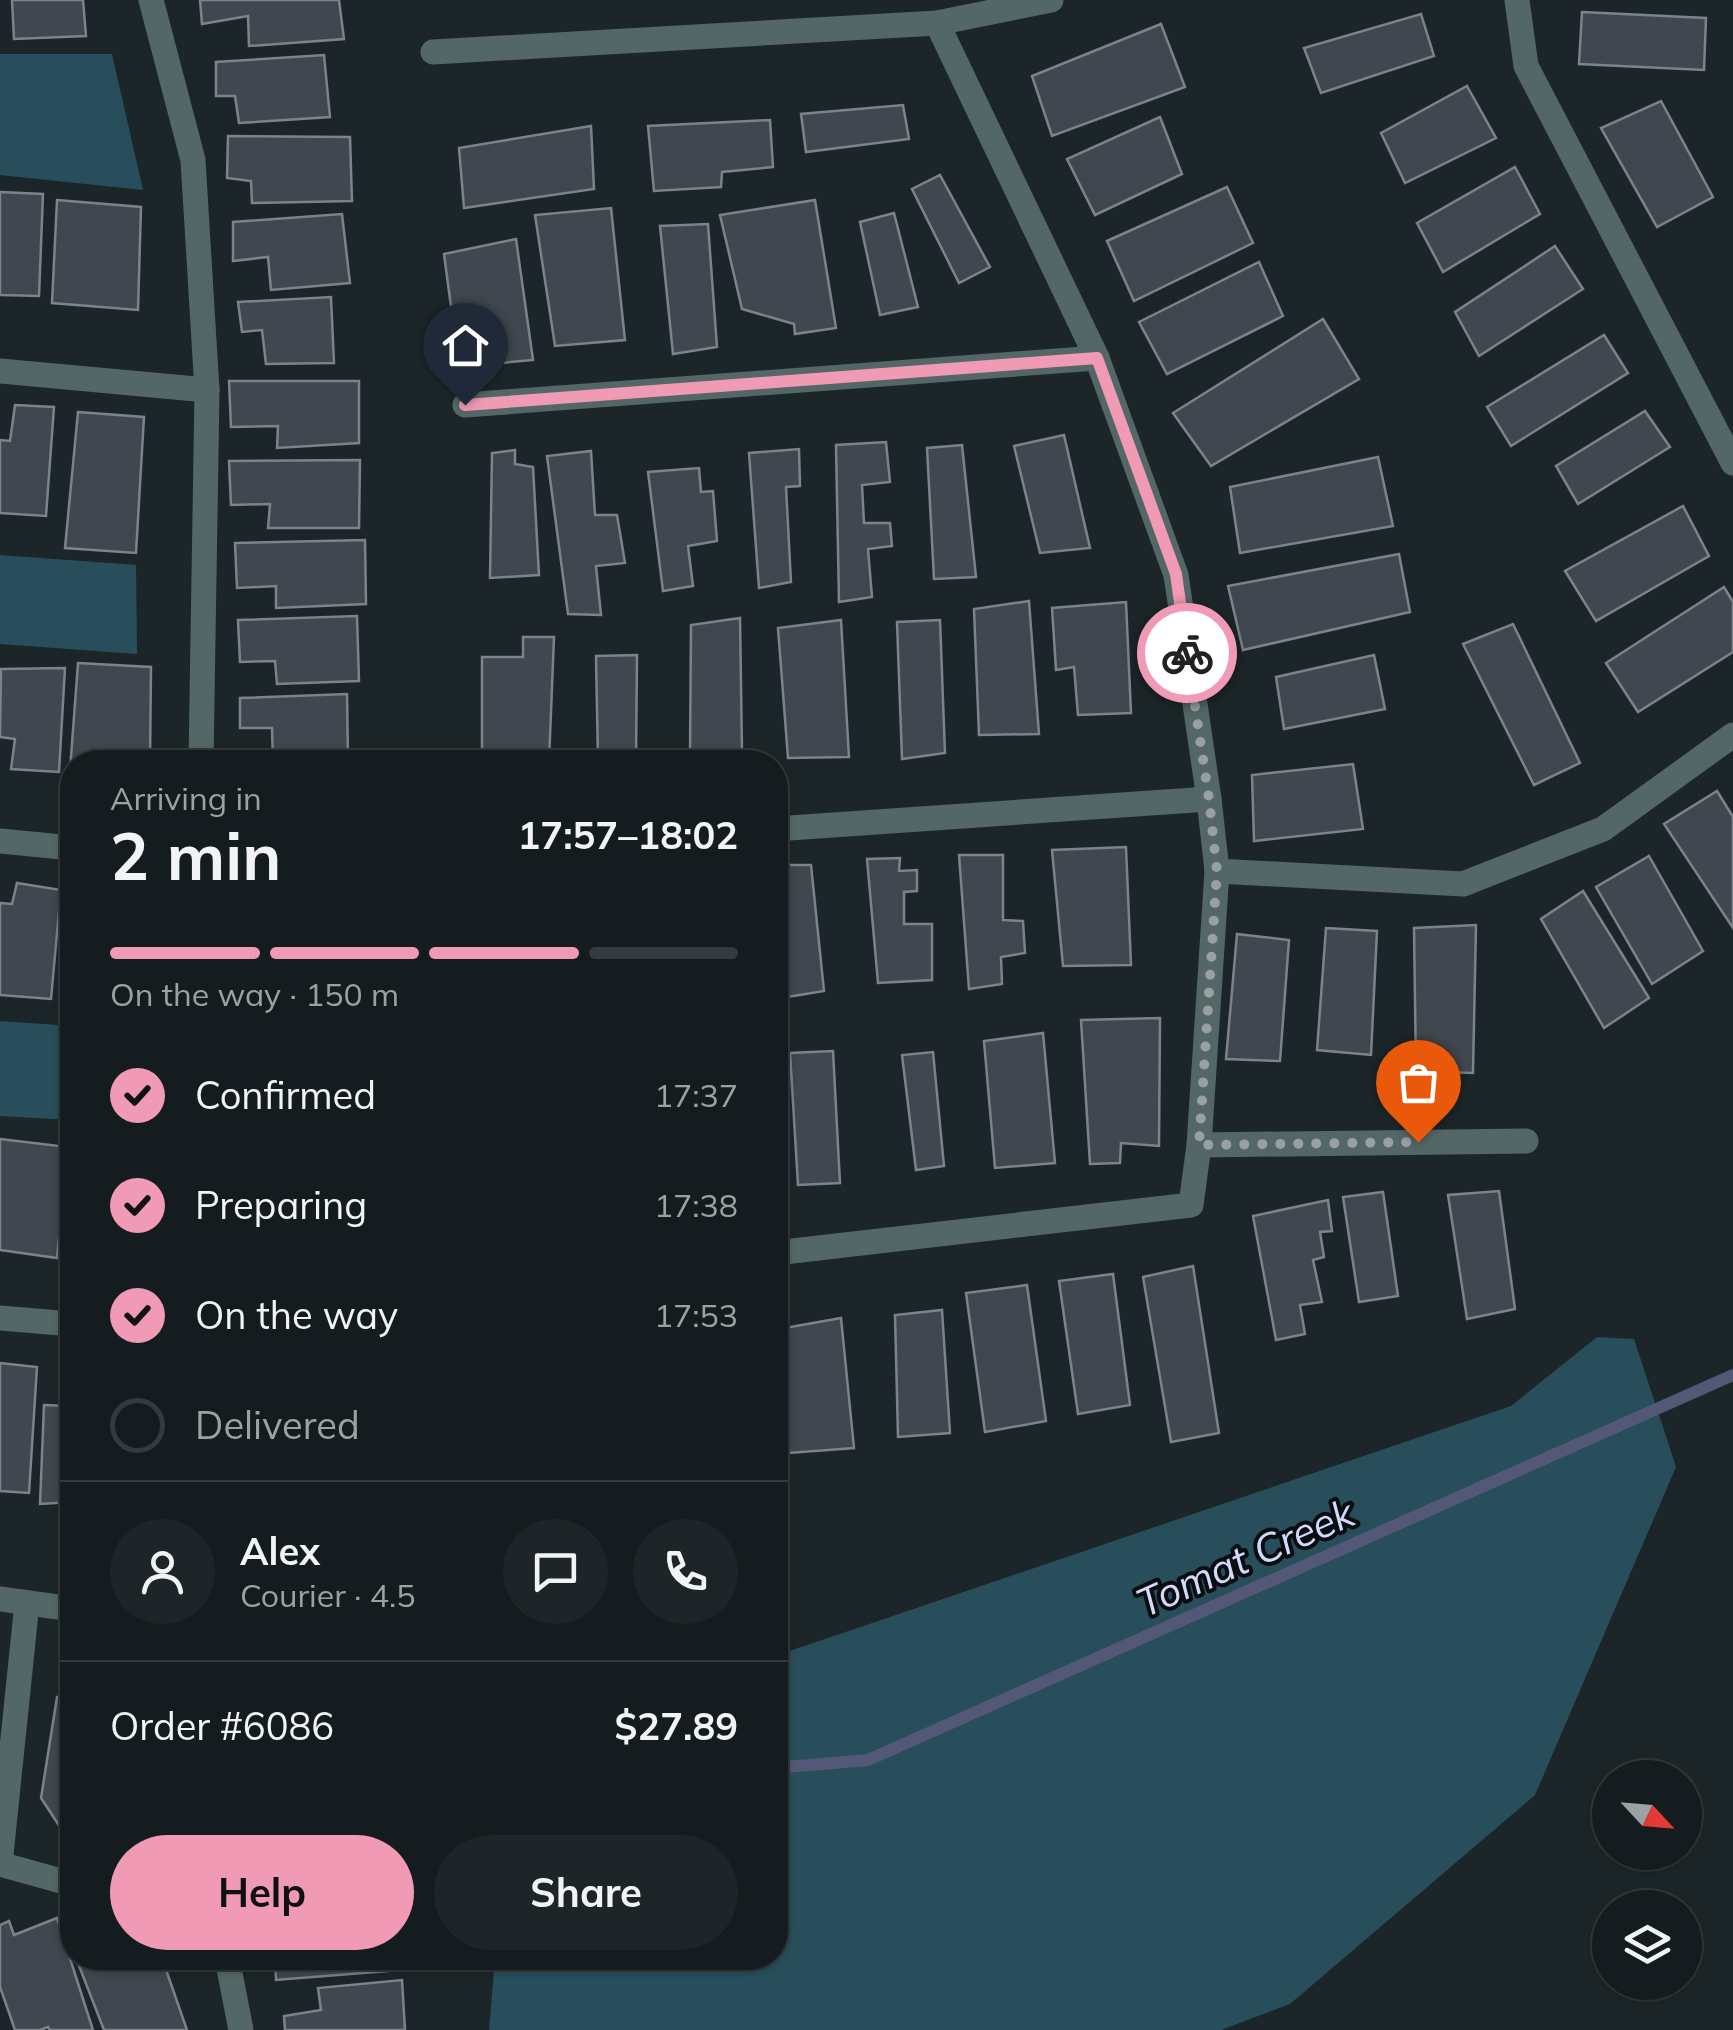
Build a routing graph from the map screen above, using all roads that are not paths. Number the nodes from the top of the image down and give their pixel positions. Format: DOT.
graph roads {
  1 [pos="151,0"];
  2 [pos="1051,0"];
  3 [pos="1517,0"];
  4 [pos="937,23"];
  5 [pos="433,52"];
  6 [pos="1097,358"];
  7 [pos="0,371"];
  8 [pos="207,390"];
  9 [pos="465,405"];
  10 [pos="1733,462"];
  11 [pos="1733,736"];
  12 [pos="200,750"];
  13 [pos="1209,799"];
  14 [pos="788,828"];
  15 [pos="0,841"];
  16 [pos="60,847"];
  17 [pos="1217,871"];
  18 [pos="1526,1142"];
  19 [pos="1199,1145"];
  20 [pos="788,1252"];
  21 [pos="0,1318"];
  22 [pos="60,1323"];
  23 [pos="0,1599"];
  24 [pos="26,1603"];
  25 [pos="60,1607"];
  26 [pos="0,1864"];
  27 [pos="60,1881"];
  28 [pos="229,1970"];
  29 [pos="241,2030"];
  1 -- 8 [label="street"];
  2 -- 4 [label="street"];
  3 -- 10 [label="street"];
  4 -- 5 [label="street"];
  4 -- 6 [label="street"];
  6 -- 9 [label="street"];
  6 -- 13 [label="street"];
  7 -- 8 [label="street"];
  8 -- 12 [label="street"];
  11 -- 17 [label="street"];
  13 -- 14 [label="street"];
  13 -- 17 [label="street"];
  15 -- 16 [label="street"];
  17 -- 19 [label="street"];
  18 -- 19 [label="street"];
  19 -- 20 [label="street"];
  21 -- 22 [label="street"];
  23 -- 24 [label="street"];
  24 -- 25 [label="street"];
  24 -- 26 [label="street"];
  26 -- 27 [label="street"];
  28 -- 29 [label="street"];
}
